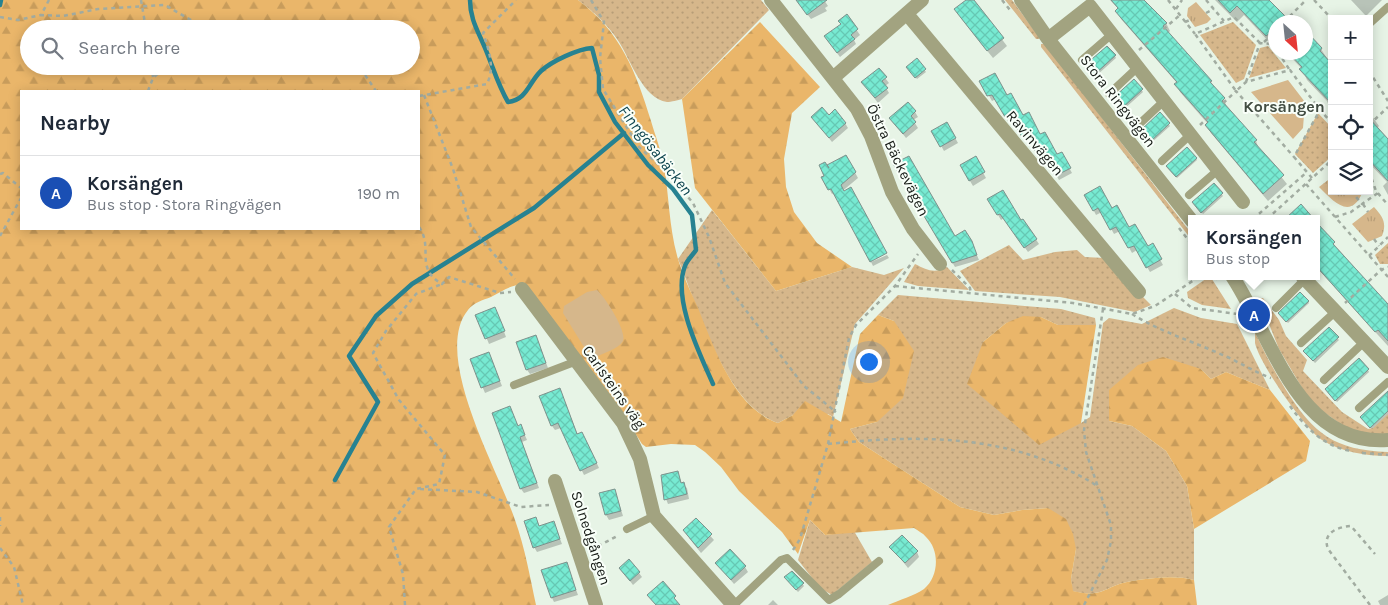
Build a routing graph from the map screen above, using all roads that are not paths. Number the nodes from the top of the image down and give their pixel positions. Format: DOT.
graph roads {
  1 [pos="771,0"];
  2 [pos="922,0"];
  3 [pos="1021,0"];
  4 [pos="1388,7"];
  5 [pos="906,14"];
  6 [pos="1373,20"];
  7 [pos="1112,34"];
  8 [pos="1048,38"];
  9 [pos="1082,60"];
  10 [pos="1134,63"];
  11 [pos="833,78"];
  12 [pos="1109,94"];
  13 [pos="1164,101"];
  14 [pos="1134,128"];
  15 [pos="1190,135"];
  16 [pos="1162,161"];
  17 [pos="1218,170"];
  18 [pos="1189,195"];
  19 [pos="1243,202"];
  20 [pos="1188,216"];
  21 [pos="940,264"];
  22 [pos="1234,280"];
  23 [pos="1301,280"];
  24 [pos="1305,280"];
  25 [pos="522,289"];
  26 [pos="1139,292"];
  27 [pos="1276,308"];
  28 [pos="1335,312"];
  29 [pos="1364,342"];
  30 [pos="1301,343"];
  31 [pos="577,361"];
  32 [pos="1388,367"];
  33 [pos="1324,380"];
  34 [pos="1388,382"];
  35 [pos="514,385"];
  36 [pos="1359,408"];
  37 [pos="1388,440"];
  38 [pos="555,481"];
  39 [pos="654,516"];
  40 [pos="627,529"];
  41 [pos="879,561"];
  42 [pos="596,605"];
  43 [pos="733,605"];
  1 -- 11 [label="street, Östra Bäckevägen"];
  2 -- 5 [label="street"];
  3 -- 8 [label="street, Stora Ringvägen"];
  4 -- 6 [label="lane"];
  5 -- 11 [label="street"];
  5 -- 26 [label="street, Ravinvägen"];
  7 -- 8 [label="street"];
  7 -- 9 [label="lane"];
  7 -- 10 [label="street"];
  8 -- 20 [label="street, Stora Ringvägen"];
  10 -- 12 [label="lane"];
  10 -- 13 [label="street"];
  11 -- 21 [label="street, Östra Bäckevägen"];
  13 -- 14 [label="lane"];
  13 -- 15 [label="street"];
  15 -- 16 [label="lane"];
  15 -- 17 [label="street"];
  17 -- 18 [label="lane"];
  17 -- 19 [label="street"];
  22 -- 37 [label="street"];
  23 -- 27 [label="lane"];
  24 -- 28 [label="street"];
  25 -- 31 [label="street, Carlsteins väg"];
  28 -- 29 [label="street"];
  28 -- 30 [label="lane"];
  29 -- 32 [label="street"];
  29 -- 33 [label="lane"];
  31 -- 35 [label="lane"];
  31 -- 39 [label="street, Carlsteins väg"];
  34 -- 36 [label="lane"];
  38 -- 42 [label="street, Solnedgången"];
  39 -- 40 [label="lane"];
  39 -- 43 [label="street, Carlsteins väg"];
  41 -- 43 [label="lane"];
}
